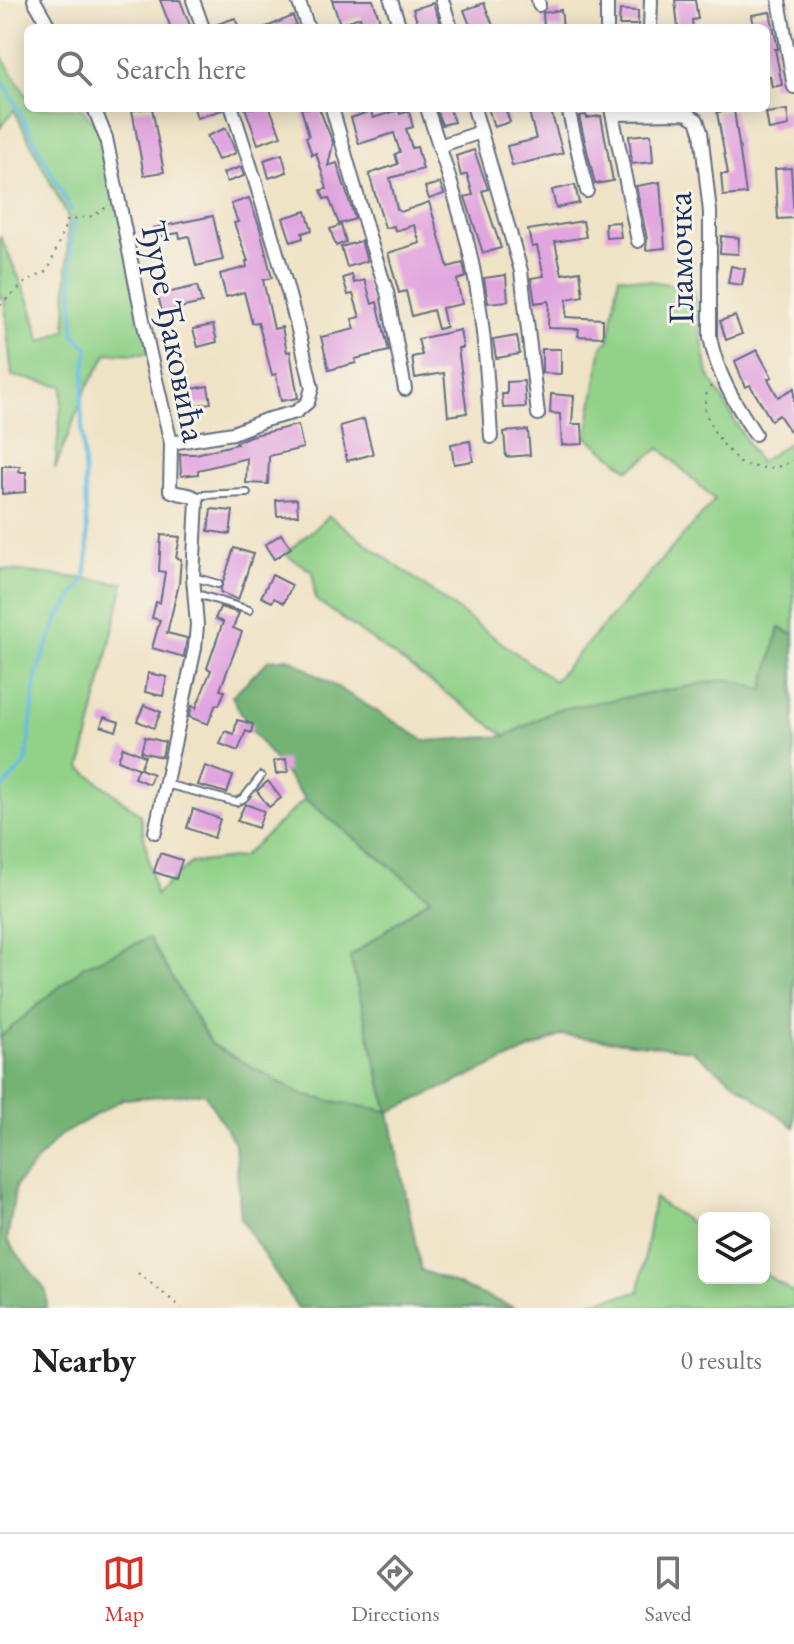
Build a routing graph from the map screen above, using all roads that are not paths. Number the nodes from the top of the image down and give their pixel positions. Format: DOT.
graph roads {
  1 [pos="34,0"];
  2 [pos="193,0"];
  3 [pos="298,0"];
  4 [pos="391,0"];
  5 [pos="442,0"];
  6 [pos="607,0"];
  7 [pos="651,0"];
  8 [pos="779,0"];
  9 [pos="48,24"];
  10 [pos="202,24"];
  11 [pos="307,24"];
  12 [pos="399,24"];
  13 [pos="450,24"];
  14 [pos="607,24"];
  15 [pos="650,24"];
  16 [pos="794,87"];
  17 [pos="96,112"];
  18 [pos="233,112"];
  19 [pos="333,112"];
  20 [pos="428,112"];
  21 [pos="475,112"];
  22 [pos="569,112"];
  23 [pos="612,112"];
  24 [pos="666,112"];
  25 [pos="481,132"];
  26 [pos="439,146"];
  27 [pos="587,191"];
  28 [pos="638,241"];
  29 [pos="405,389"];
  30 [pos="538,414"];
  31 [pos="755,434"];
  32 [pos="491,437"];
  33 [pos="171,443"];
  34 [pos="247,493"];
  35 [pos="196,498"];
  36 [pos="193,577"];
  37 [pos="218,584"];
  38 [pos="194,593"];
  39 [pos="249,610"];
  40 [pos="261,776"];
  41 [pos="165,784"];
  42 [pos="155,832"];
  1 -- 9 [label="street"];
  2 -- 10 [label="street"];
  3 -- 11 [label="street"];
  4 -- 12 [label="street"];
  5 -- 13 [label="street"];
  6 -- 14 [label="street"];
  7 -- 15 [label="street"];
  8 -- 16 [label="street"];
  17 -- 33 [label="street, Ђуре Ђаковића"];
  18 -- 33 [label="street"];
  19 -- 29 [label="street"];
  20 -- 26 [label="street"];
  21 -- 25 [label="street"];
  22 -- 27 [label="street"];
  23 -- 28 [label="street"];
  24 -- 31 [label="street, Гламочка"];
  25 -- 26 [label="street"];
  25 -- 30 [label="street"];
  26 -- 32 [label="street"];
  33 -- 35 [label="street, Ђуре Ђаковића"];
  34 -- 35 [label="lane"];
  35 -- 36 [label="street"];
  36 -- 37 [label="lane"];
  36 -- 38 [label="street"];
  38 -- 39 [label="lane"];
  38 -- 41 [label="street"];
  40 -- 41 [label="lane"];
  41 -- 42 [label="street"];
}
